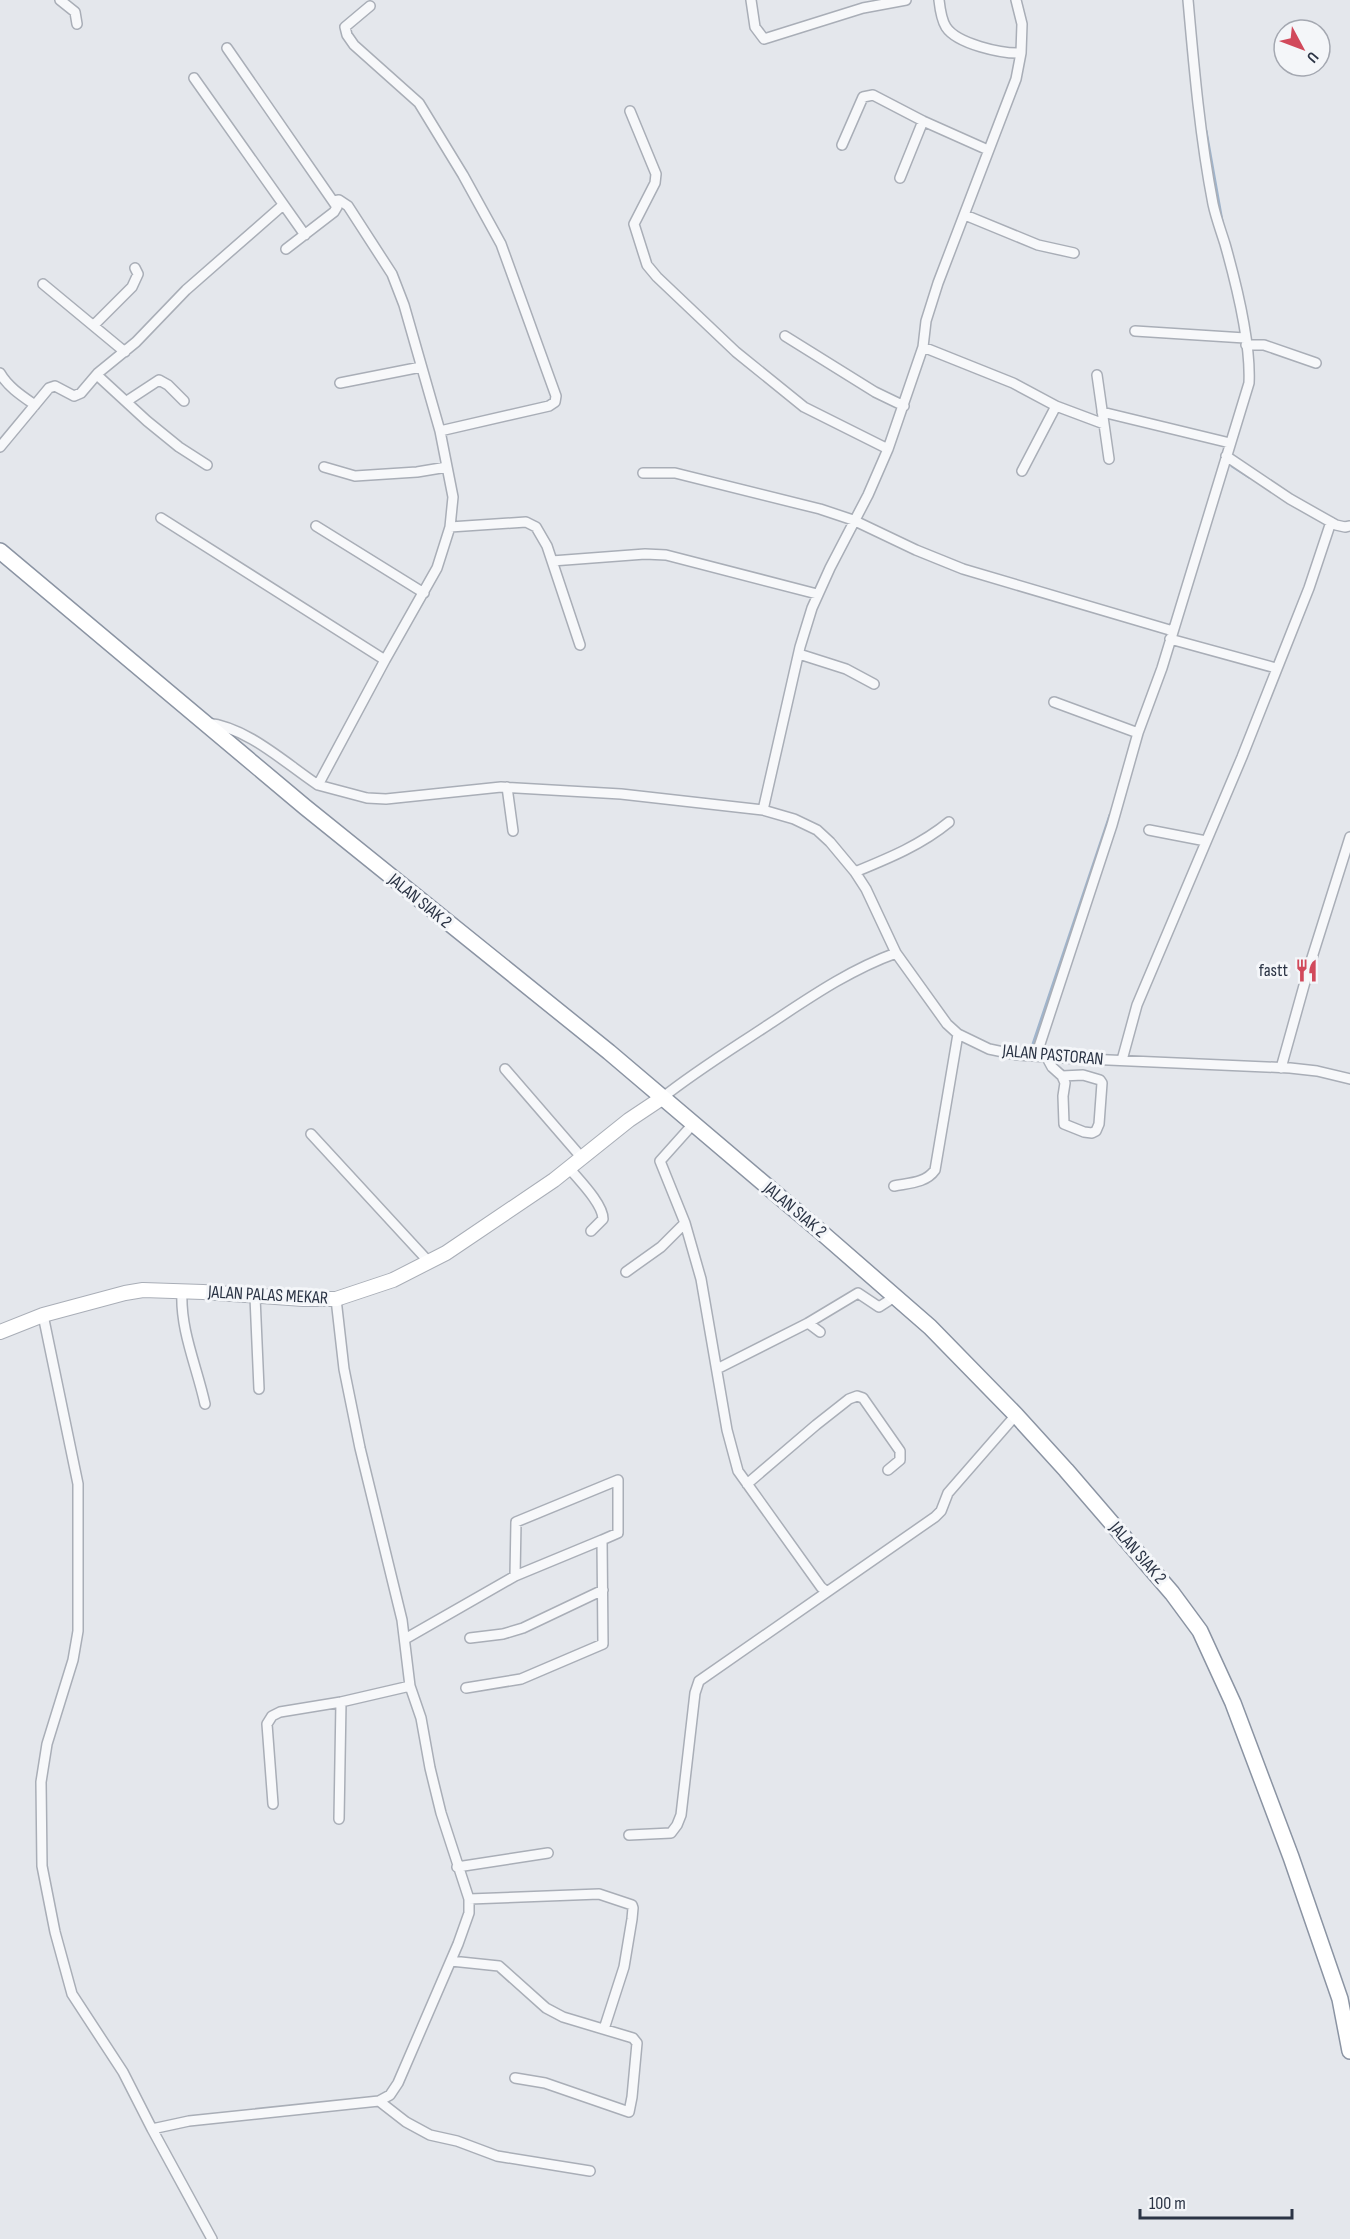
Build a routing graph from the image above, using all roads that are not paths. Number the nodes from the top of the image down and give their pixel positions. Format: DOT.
graph roads {
  1 [pos="60,0"];
  2 [pos="751,0"];
  3 [pos="906,0"];
  4 [pos="939,0"];
  5 [pos="1016,0"];
  6 [pos="1188,0"];
  7 [pos="370,6"];
  8 [pos="77,24"];
  9 [pos="227,48"];
  10 [pos="1021,53"];
  11 [pos="194,78"];
  12 [pos="630,111"];
  13 [pos="923,121"];
  14 [pos="842,145"];
  15 [pos="988,150"];
  16 [pos="900,178"];
  17 [pos="334,201"];
  18 [pos="283,205"];
  19 [pos="965,215"];
  20 [pos="305,235"];
  21 [pos="286,249"];
  22 [pos="1074,253"];
  23 [pos="135,268"];
  24 [pos="43,284"];
  25 [pos="94,325"];
  26 [pos="1135,331"];
  27 [pos="785,336"];
  28 [pos="1245,342"];
  29 [pos="923,347"];
  30 [pos="125,352"];
  31 [pos="1316,363"];
  32 [pos="421,367"];
  33 [pos="0,373"];
  34 [pos="97,375"];
  35 [pos="1097,375"];
  36 [pos="340,383"];
  37 [pos="126,401"];
  38 [pos="184,401"];
  39 [pos="35,405"];
  40 [pos="904,406"];
  41 [pos="1056,406"];
  42 [pos="1102,412"];
  43 [pos="1104,424"];
  44 [pos="440,431"];
  45 [pos="1230,443"];
  46 [pos="0,447"];
  47 [pos="888,449"];
  48 [pos="1226,456"];
  49 [pos="1108,459"];
  50 [pos="207,465"];
  51 [pos="324,467"];
  52 [pos="447,467"];
  53 [pos="1022,471"];
  54 [pos="643,473"];
  55 [pos="161,518"];
  56 [pos="853,520"];
  57 [pos="1330,522"];
  58 [pos="316,526"];
  59 [pos="1350,526"];
  60 [pos="450,527"];
  61 [pos="0,551"];
  62 [pos="552,561"];
  63 [pos="424,593"];
  64 [pos="818,594"];
  65 [pos="1172,635"];
  66 [pos="580,645"];
  67 [pos="799,654"];
  68 [pos="385,660"];
  69 [pos="1276,668"];
  70 [pos="874,684"];
  71 [pos="1054,702"];
  72 [pos="204,723"];
  73 [pos="1138,734"];
  74 [pos="318,785"];
  75 [pos="507,787"];
  76 [pos="763,810"];
  77 [pos="949,822"];
  78 [pos="1149,830"];
  79 [pos="513,831"];
  80 [pos="1350,837"];
  81 [pos="1206,841"];
  82 [pos="855,872"];
  83 [pos="896,953"];
  84 [pos="958,1034"];
  85 [pos="1041,1056"];
  86 [pos="1122,1060"];
  87 [pos="1281,1068"];
  88 [pos="504,1069"];
  89 [pos="1062,1076"];
  90 [pos="1350,1079"];
  91 [pos="662,1098"];
  92 [pos="694,1123"];
  93 [pos="311,1134"];
  94 [pos="582,1158"];
  95 [pos="569,1168"];
  96 [pos="894,1186"];
  97 [pos="685,1223"];
  98 [pos="591,1231"];
  99 [pos="429,1262"];
  100 [pos="626,1272"];
  101 [pos="182,1292"];
  102 [pos="896,1296"];
  103 [pos="255,1297"];
  104 [pos="336,1299"];
  105 [pos="43,1315"];
  106 [pos="808,1323"];
  107 [pos="0,1332"];
  108 [pos="820,1332"];
  109 [pos="717,1369"];
  110 [pos="260,1389"];
  111 [pos="205,1404"];
  112 [pos="1016,1415"];
  113 [pos="888,1470"];
  114 [pos="747,1484"];
  115 [pos="602,1540"];
  116 [pos="515,1576"];
  117 [pos="603,1590"];
  118 [pos="827,1592"];
  119 [pos="470,1638"];
  120 [pos="405,1639"];
  121 [pos="410,1686"];
  122 [pos="466,1688"];
  123 [pos="341,1702"];
  124 [pos="273,1804"];
  125 [pos="339,1819"];
  126 [pos="629,1835"];
  127 [pos="548,1853"];
  128 [pos="457,1867"];
  129 [pos="469,1899"];
  130 [pos="451,1961"];
  131 [pos="604,2029"];
  132 [pos="1350,2051"];
  133 [pos="515,2078"];
  134 [pos="379,2101"];
  135 [pos="152,2129"];
  136 [pos="590,2171"];
  137 [pos="212,2239"];
  1 -- 8 [label="street"];
  2 -- 3 [label="street"];
  4 -- 10 [label="street"];
  5 -- 10 [label="street"];
  6 -- 28 [label="street"];
  7 -- 44 [label="street"];
  9 -- 17 [label="street"];
  10 -- 15 [label="street"];
  11 -- 18 [label="street"];
  12 -- 47 [label="street"];
  13 -- 14 [label="street"];
  13 -- 15 [label="street"];
  13 -- 16 [label="street"];
  15 -- 19 [label="street"];
  17 -- 20 [label="street"];
  17 -- 32 [label="street"];
  18 -- 20 [label="street"];
  18 -- 30 [label="street"];
  19 -- 22 [label="street"];
  19 -- 29 [label="street"];
  20 -- 21 [label="street"];
  23 -- 25 [label="street"];
  24 -- 25 [label="street"];
  25 -- 30 [label="street"];
  26 -- 28 [label="street"];
  27 -- 40 [label="street"];
  28 -- 31 [label="street"];
  28 -- 45 [label="street"];
  29 -- 40 [label="street"];
  29 -- 41 [label="street"];
  30 -- 34 [label="street"];
  32 -- 36 [label="street"];
  32 -- 44 [label="street"];
  33 -- 39 [label="street"];
  34 -- 37 [label="street"];
  34 -- 39 [label="street"];
  35 -- 42 [label="street"];
  37 -- 38 [label="street"];
  37 -- 50 [label="street"];
  39 -- 46 [label="street"];
  40 -- 47 [label="street"];
  41 -- 43 [label="street"];
  41 -- 53 [label="street"];
  42 -- 43 [label="street"];
  42 -- 45 [label="street"];
  43 -- 49 [label="street"];
  44 -- 52 [label="street"];
  45 -- 48 [label="street"];
  47 -- 56 [label="street"];
  48 -- 57 [label="street"];
  48 -- 65 [label="street"];
  51 -- 52 [label="street"];
  52 -- 60 [label="street"];
  54 -- 56 [label="street"];
  55 -- 68 [label="street"];
  56 -- 64 [label="street"];
  56 -- 65 [label="street"];
  57 -- 59 [label="street"];
  57 -- 69 [label="street"];
  58 -- 63 [label="street"];
  60 -- 62 [label="street"];
  60 -- 63 [label="street"];
  61 -- 72 [label="highway, JALAN SIAK 2"];
  62 -- 64 [label="street"];
  62 -- 66 [label="street"];
  63 -- 68 [label="street"];
  64 -- 67 [label="street"];
  65 -- 69 [label="street"];
  65 -- 73 [label="street"];
  67 -- 70 [label="street"];
  67 -- 76 [label="street"];
  68 -- 74 [label="street"];
  69 -- 81 [label="street"];
  71 -- 73 [label="street"];
  72 -- 74 [label="street"];
  72 -- 91 [label="highway, JALAN SIAK 2"];
  73 -- 85 [label="street"];
  74 -- 75 [label="street, JALAN PASTORAN"];
  75 -- 76 [label="street, JALAN PASTORAN"];
  75 -- 79 [label="street"];
  76 -- 82 [label="street, JALAN PASTORAN"];
  77 -- 82 [label="street"];
  78 -- 81 [label="street"];
  80 -- 87 [label="street"];
  81 -- 86 [label="street"];
  82 -- 83 [label="street, JALAN PASTORAN"];
  83 -- 84 [label="street, JALAN PASTORAN"];
  83 -- 91 [label="street"];
  84 -- 85 [label="street, JALAN PASTORAN"];
  84 -- 96 [label="street"];
  85 -- 86 [label="street, JALAN PASTORAN"];
  85 -- 89 [label="street"];
  86 -- 87 [label="street, JALAN PASTORAN"];
  87 -- 90 [label="street, JALAN PASTORAN"];
  88 -- 94 [label="street"];
  89 -- 89 [label="street"];
  91 -- 92 [label="highway, JALAN SIAK 2"];
  91 -- 94 [label="main road, JALAN PALAS MEKAR"];
  92 -- 97 [label="street"];
  92 -- 102 [label="highway, JALAN SIAK 2"];
  93 -- 99 [label="street"];
  94 -- 95 [label="main road, JALAN PALAS MEKAR"];
  95 -- 98 [label="street"];
  95 -- 99 [label="main road, JALAN PALAS MEKAR"];
  97 -- 100 [label="street"];
  97 -- 109 [label="street"];
  99 -- 104 [label="main road, JALAN PALAS MEKAR"];
  101 -- 103 [label="main road, JALAN PALAS MEKAR"];
  101 -- 105 [label="main road, JALAN PALAS MEKAR"];
  101 -- 111 [label="street"];
  102 -- 106 [label="street"];
  102 -- 112 [label="highway, JALAN SIAK 2"];
  103 -- 104 [label="main road, JALAN PALAS MEKAR"];
  103 -- 110 [label="street"];
  104 -- 120 [label="street"];
  105 -- 107 [label="main road, JALAN PALAS MEKAR"];
  105 -- 135 [label="street"];
  106 -- 108 [label="street"];
  106 -- 109 [label="street"];
  109 -- 114 [label="street"];
  112 -- 118 [label="street"];
  112 -- 132 [label="highway, JALAN SIAK 2"];
  113 -- 114 [label="street"];
  114 -- 118 [label="street"];
  115 -- 116 [label="street"];
  115 -- 116 [label="street"];
  115 -- 117 [label="street"];
  116 -- 120 [label="street"];
  117 -- 119 [label="street"];
  117 -- 122 [label="street"];
  118 -- 126 [label="street"];
  120 -- 121 [label="street"];
  121 -- 123 [label="street"];
  121 -- 128 [label="street"];
  123 -- 124 [label="street"];
  123 -- 125 [label="street"];
  127 -- 128 [label="street"];
  128 -- 129 [label="street"];
  129 -- 130 [label="street"];
  129 -- 131 [label="street"];
  130 -- 131 [label="street"];
  130 -- 134 [label="street"];
  131 -- 133 [label="street"];
  134 -- 135 [label="street"];
  134 -- 136 [label="street"];
  135 -- 137 [label="street"];
}
